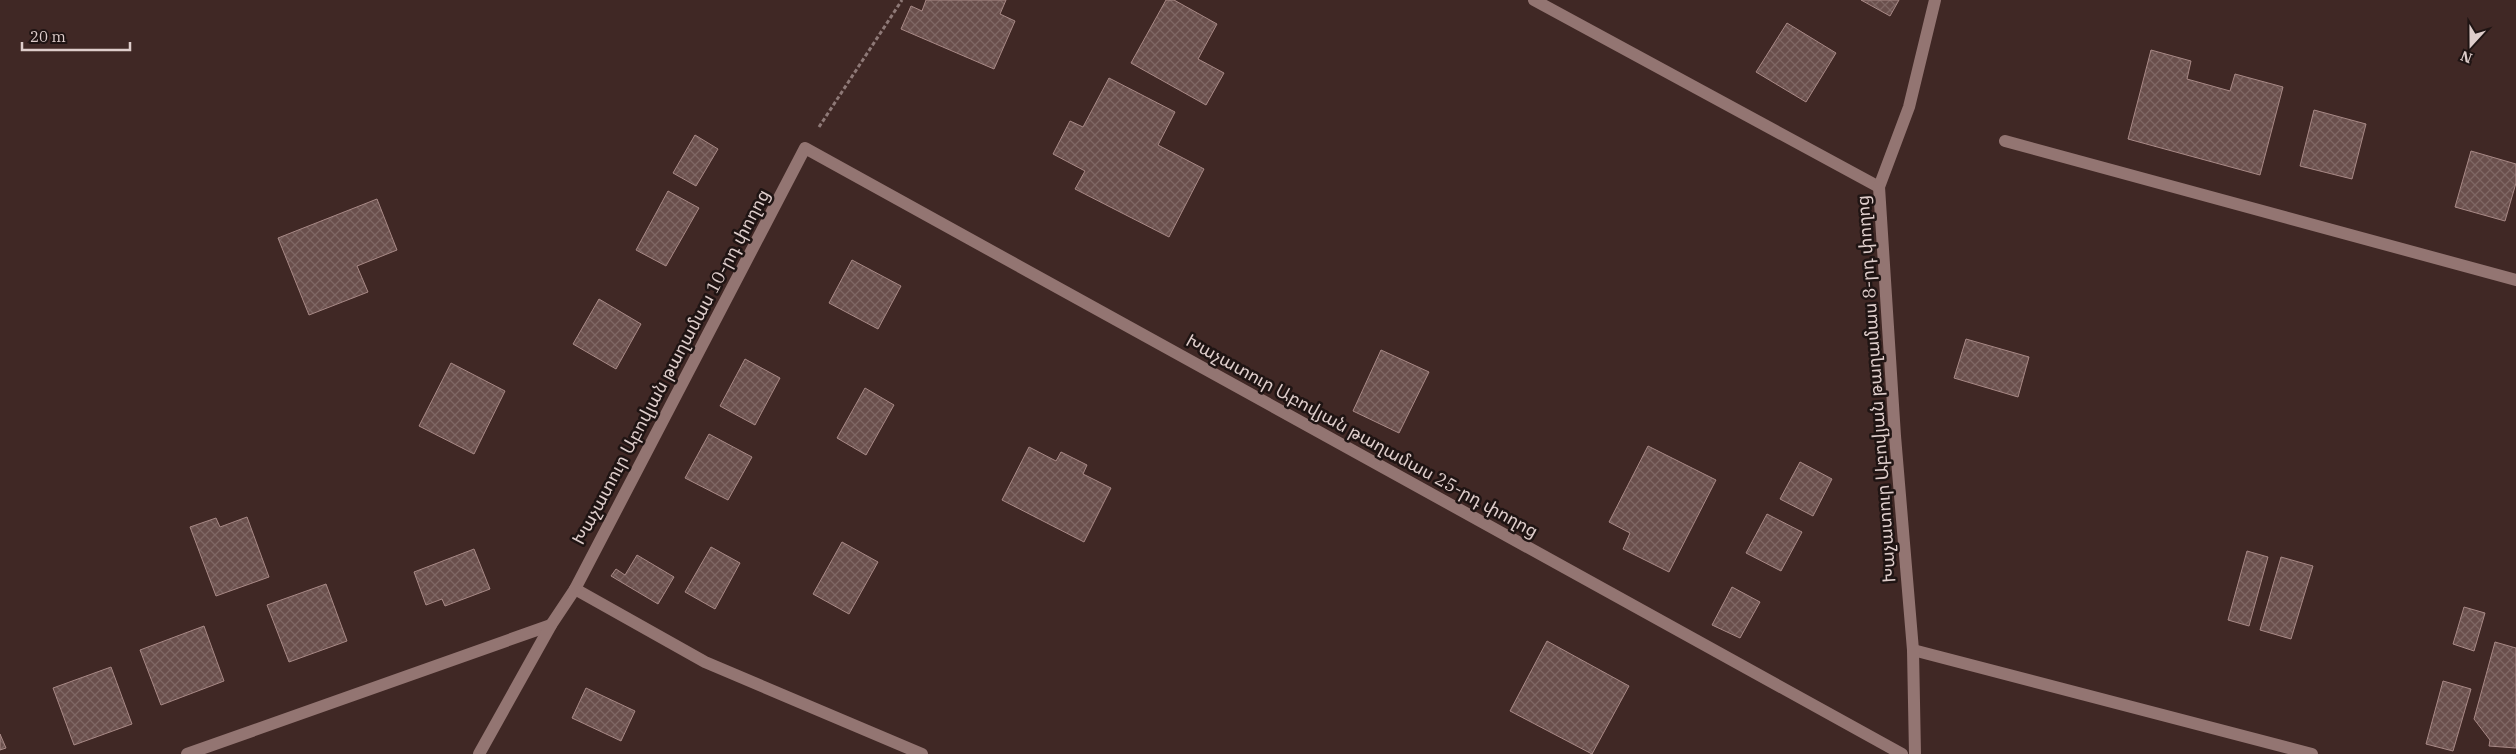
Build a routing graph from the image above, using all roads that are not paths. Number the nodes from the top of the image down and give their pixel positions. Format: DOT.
graph roads {
  1 [pos="1534,0"];
  2 [pos="1935,0"];
  3 [pos="2005,141"];
  4 [pos="805,148"];
  5 [pos="1879,187"];
  6 [pos="2516,280"];
  7 [pos="575,588"];
  8 [pos="551,624"];
  9 [pos="1912,650"];
  10 [pos="187,754"];
  11 [pos="479,754"];
  12 [pos="922,754"];
  13 [pos="1902,754"];
  14 [pos="1915,754"];
  15 [pos="2312,754"];
  1 -- 5 [label="street"];
  2 -- 5 [label="street, Խաչատուր Աբովյան թաղամաս 8-րդ փողոց"];
  3 -- 6 [label="street"];
  4 -- 7 [label="street, Խաչատուր Աբովյան թաղամաս 10-րդ փողոց"];
  4 -- 13 [label="street, Խաչատուր Աբովյան թաղամաս 25-րդ փողոց"];
  5 -- 9 [label="street, Խաչատուր Աբովյան թաղամաս 8-րդ փողոց"];
  7 -- 8 [label="street, Խաչատուր Աբովյան թաղամաս 10-րդ փողոց"];
  7 -- 12 [label="street"];
  8 -- 10 [label="street"];
  8 -- 11 [label="street, Խաչատուր Աբովյան թաղամաս 10-րդ փողոց"];
  9 -- 14 [label="street, Խաչատուր Աբովյան թաղամաս 8-րդ փողոց"];
  9 -- 15 [label="street"];
}
